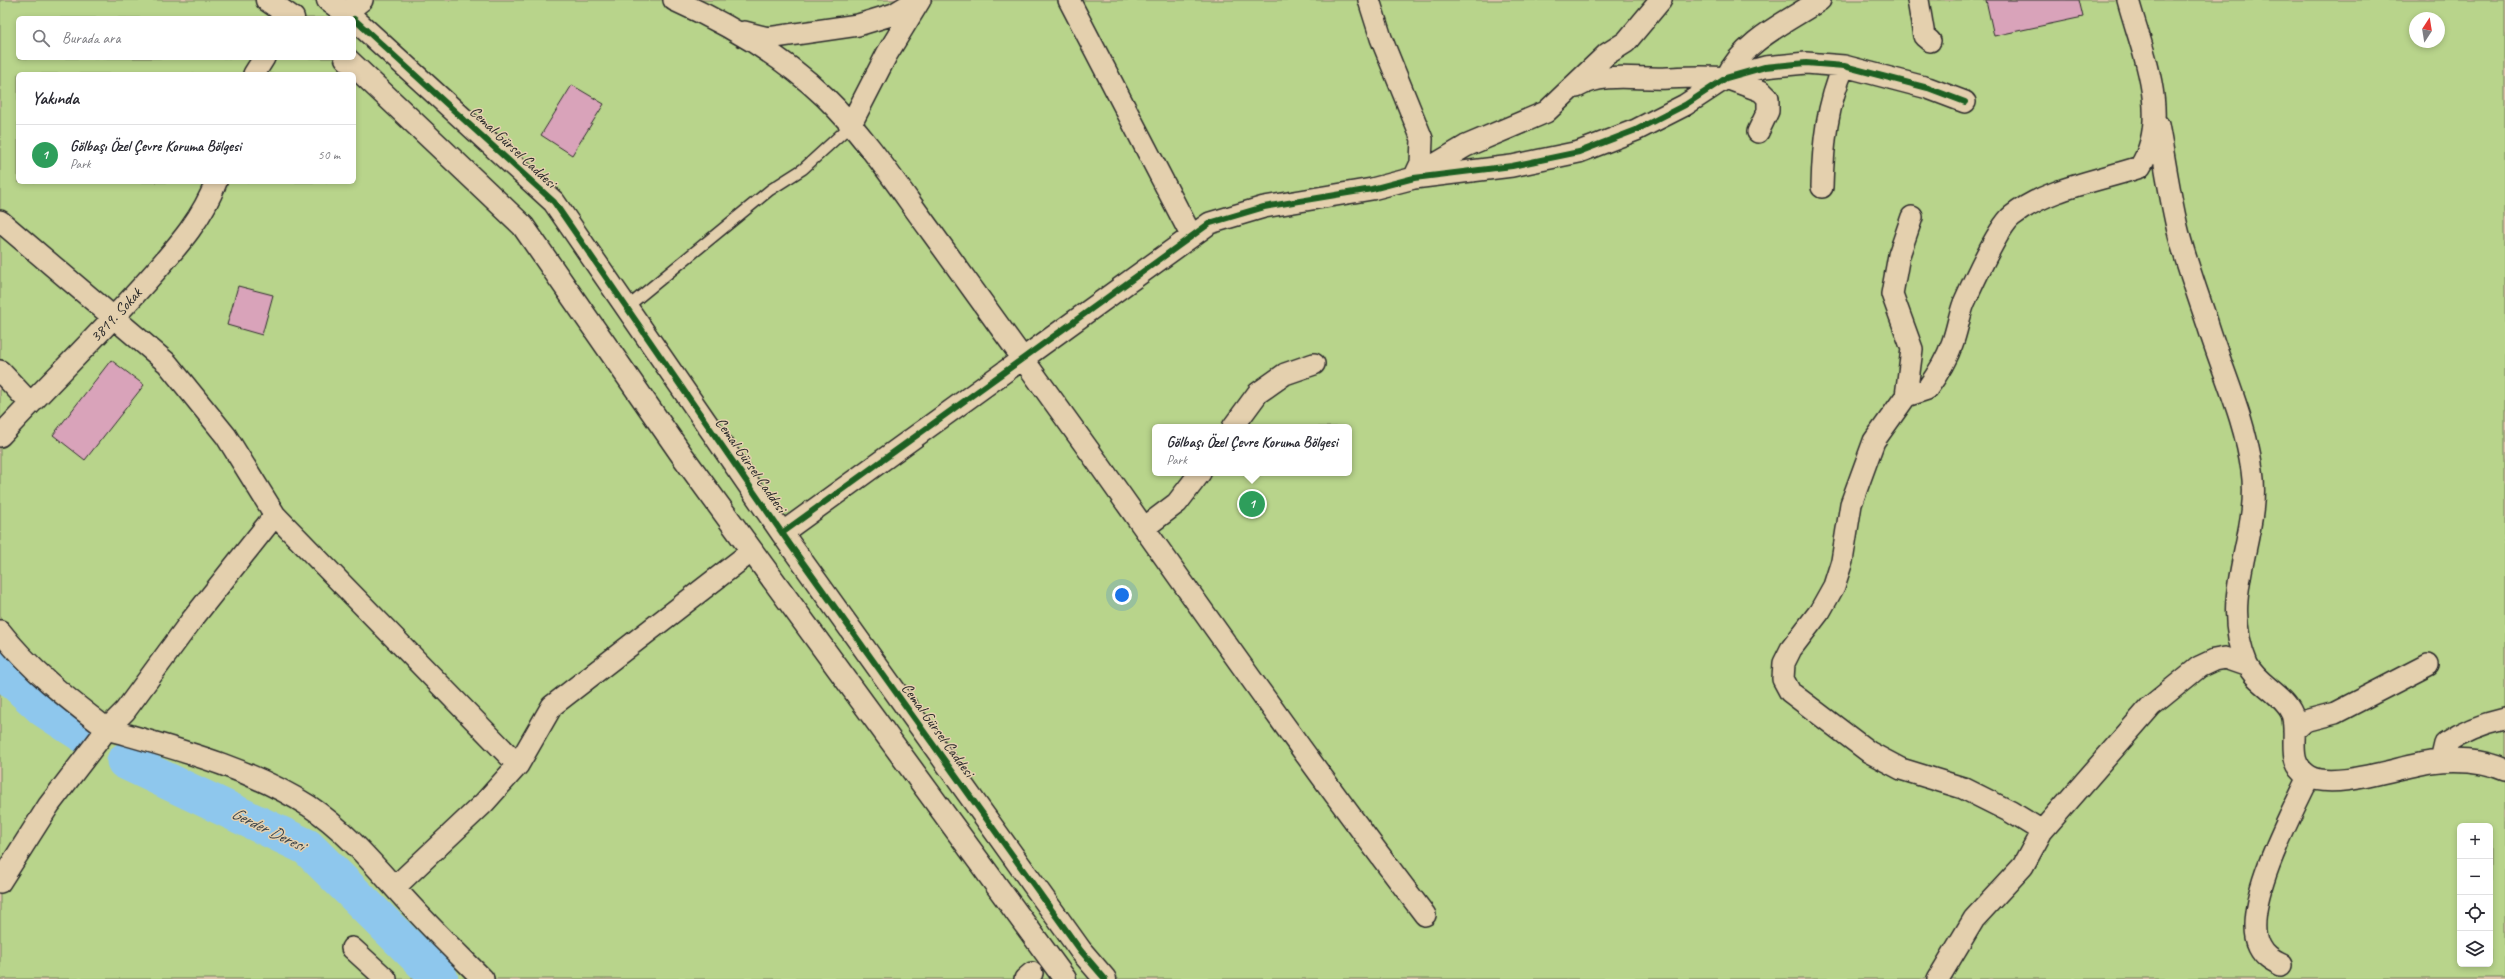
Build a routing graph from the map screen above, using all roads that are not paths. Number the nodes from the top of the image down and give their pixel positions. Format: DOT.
graph roads {
  1 [pos="267,0"];
  2 [pos="328,0"];
  3 [pos="674,0"];
  4 [pos="917,0"];
  5 [pos="920,0"];
  6 [pos="1069,0"];
  7 [pos="1369,0"];
  8 [pos="1661,0"];
  9 [pos="1820,0"];
  10 [pos="1918,0"];
  11 [pos="2128,0"];
  12 [pos="354,12"];
  13 [pos="289,16"];
  14 [pos="736,30"];
  15 [pos="1930,41"];
  16 [pos="263,60"];
  17 [pos="348,60"];
  18 [pos="1844,66"];
  19 [pos="255,72"];
  20 [pos="1726,78"];
  21 [pos="2152,91"];
  22 [pos="1567,93"];
  23 [pos="1965,102"];
  24 [pos="850,126"];
  25 [pos="1758,132"];
  26 [pos="1414,178"];
  27 [pos="215,184"];
  28 [pos="1822,187"];
  29 [pos="1912,217"];
  30 [pos="0,221"];
  31 [pos="1191,235"];
  32 [pos="626,308"];
  33 [pos="114,318"];
  34 [pos="1023,357"];
  35 [pos="1314,364"];
  36 [pos="0,371"];
  37 [pos="1906,396"];
  38 [pos="30,403"];
  39 [pos="1235,424"];
  40 [pos="0,436"];
  41 [pos="1198,476"];
  42 [pos="275,515"];
  43 [pos="1144,528"];
  44 [pos="782,533"];
  45 [pos="752,551"];
  46 [pos="0,631"];
  47 [pos="2428,665"];
  48 [pos="2248,666"];
  49 [pos="2505,719"];
  50 [pos="106,729"];
  51 [pos="2294,731"];
  52 [pos="2441,761"];
  53 [pos="518,765"];
  54 [pos="2505,770"];
  55 [pos="2309,777"];
  56 [pos="2042,831"];
  57 [pos="0,882"];
  58 [pos="395,887"];
  59 [pos="1425,915"];
  60 [pos="352,948"];
  61 [pos="2281,965"];
  62 [pos="386,979"];
  63 [pos="483,979"];
  64 [pos="1065,979"];
  65 [pos="1105,979"];
  66 [pos="1938,979"];
  1 -- 13 [label="street"];
  2 -- 12 [label="street, Cemal Gürsel Caddesi"];
  3 -- 14 [label="street"];
  4 -- 14 [label="street"];
  5 -- 24 [label="street"];
  6 -- 31 [label="street"];
  7 -- 26 [label="street"];
  8 -- 22 [label="street"];
  9 -- 20 [label="street"];
  10 -- 15 [label="street"];
  11 -- 21 [label="street"];
  12 -- 32 [label="street, Cemal Gürsel Caddesi"];
  14 -- 24 [label="street"];
  16 -- 19 [label="street"];
  17 -- 45 [label="street"];
  18 -- 20 [label="street"];
  18 -- 23 [label="street"];
  18 -- 28 [label="street"];
  20 -- 22 [label="street"];
  20 -- 25 [label="street"];
  20 -- 26 [label="street"];
  21 -- 37 [label="street"];
  21 -- 48 [label="street"];
  22 -- 26 [label="street"];
  24 -- 32 [label="lane"];
  24 -- 34 [label="street"];
  26 -- 31 [label="street"];
  27 -- 33 [label="street, 3819. Sokak"];
  29 -- 37 [label="street"];
  30 -- 33 [label="street"];
  31 -- 34 [label="street"];
  32 -- 44 [label="street, Cemal Gürsel Caddesi"];
  33 -- 38 [label="street, 3819. Sokak"];
  33 -- 42 [label="street"];
  34 -- 43 [label="street"];
  34 -- 44 [label="street"];
  35 -- 39 [label="street"];
  36 -- 38 [label="street"];
  37 -- 56 [label="street"];
  38 -- 40 [label="street, 3819. Sokak"];
  41 -- 43 [label="street"];
  42 -- 50 [label="street"];
  42 -- 53 [label="street"];
  43 -- 59 [label="street"];
  44 -- 65 [label="street, Cemal Gürsel Caddesi"];
  45 -- 53 [label="street"];
  45 -- 64 [label="street"];
  46 -- 50 [label="street"];
  47 -- 51 [label="street"];
  48 -- 51 [label="street"];
  48 -- 56 [label="street"];
  49 -- 52 [label="street"];
  50 -- 57 [label="street"];
  50 -- 58 [label="street"];
  51 -- 55 [label="street"];
  52 -- 54 [label="street"];
  52 -- 55 [label="street"];
  53 -- 58 [label="street"];
  55 -- 61 [label="street"];
  56 -- 66 [label="street"];
  58 -- 63 [label="street"];
  60 -- 62 [label="street"];
}
